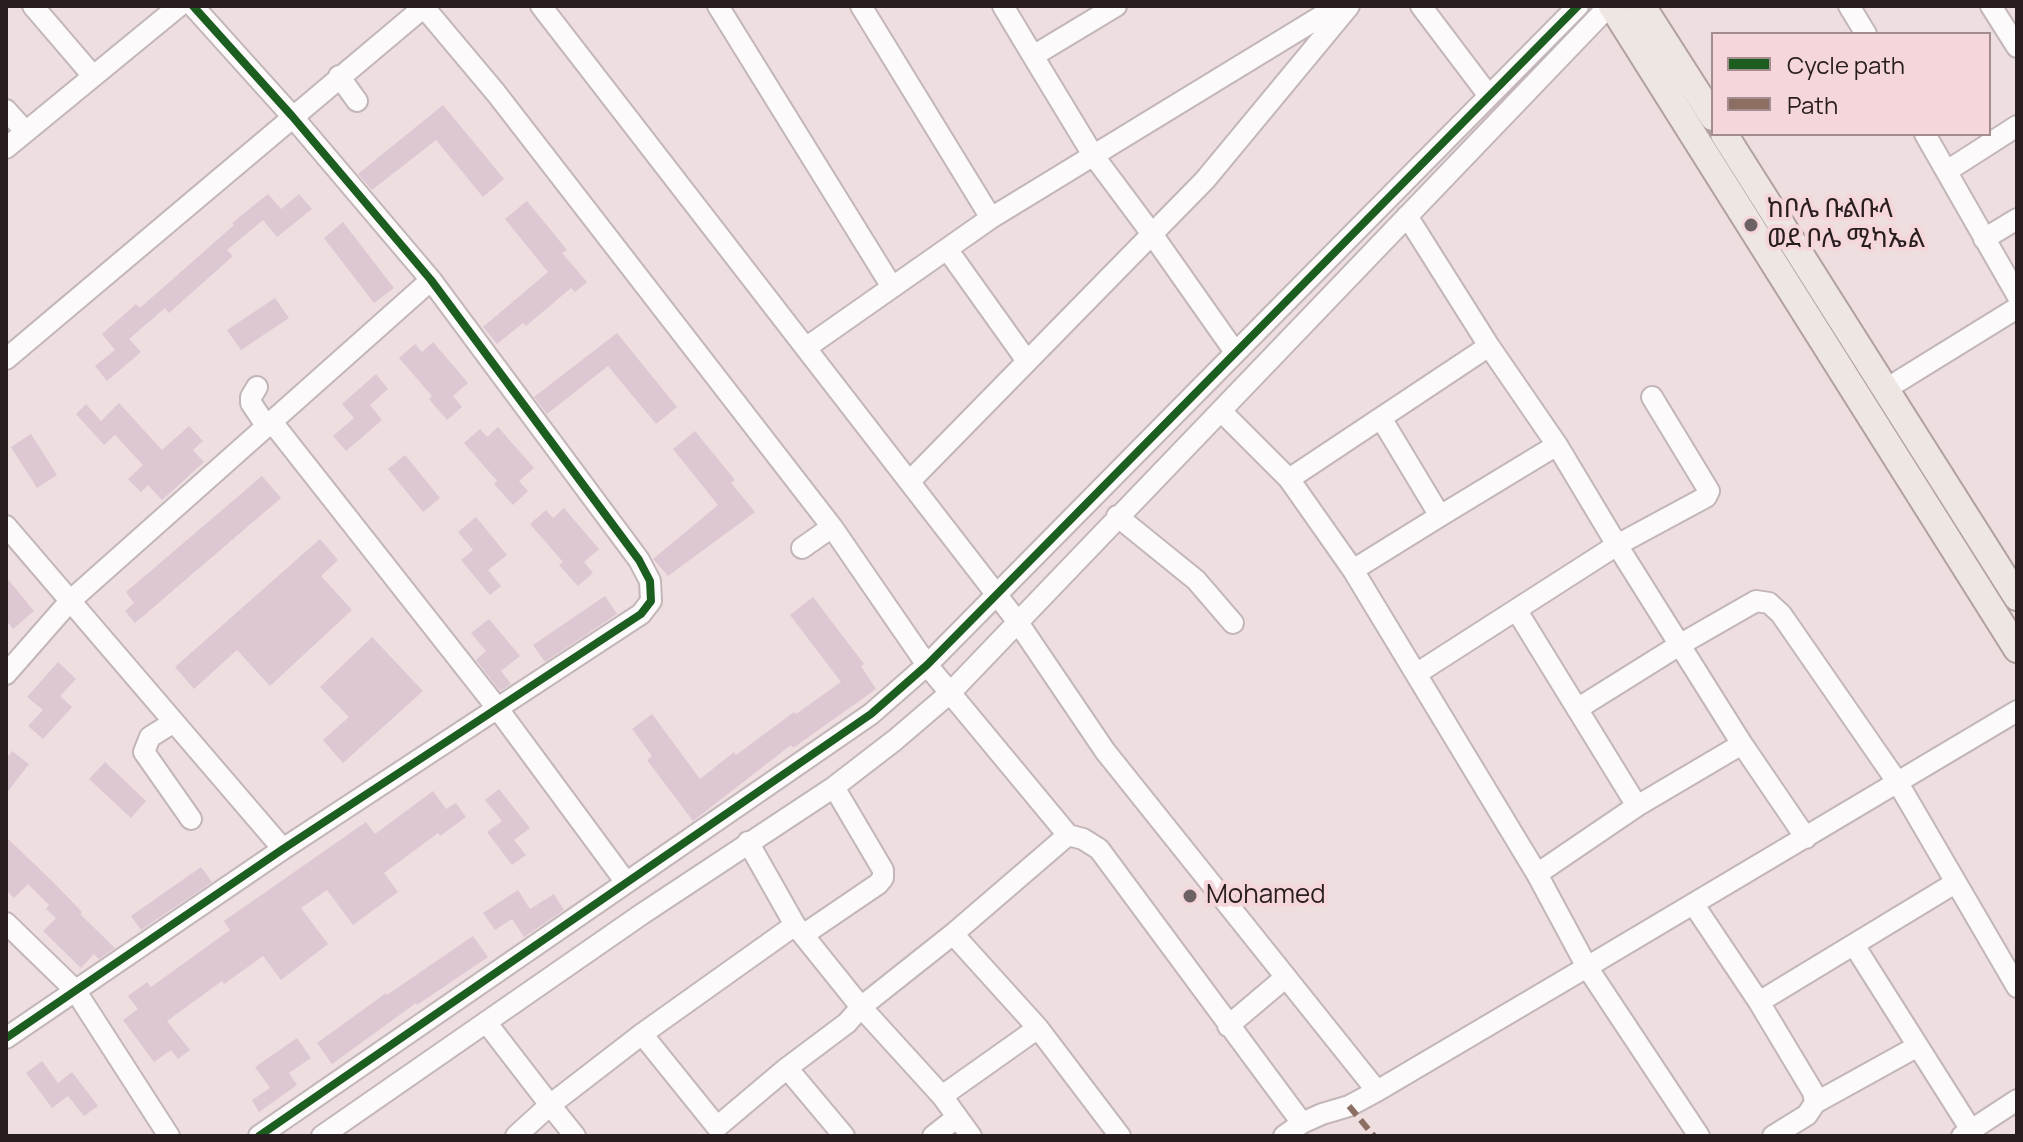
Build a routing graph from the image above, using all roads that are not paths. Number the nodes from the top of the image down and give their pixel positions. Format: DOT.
graph roads {
  1 [pos="33,6"];
  2 [pos="179,6"];
  3 [pos="193,6"];
  4 [pos="424,6"];
  5 [pos="541,6"];
  6 [pos="718,6"];
  7 [pos="861,6"];
  8 [pos="1003,6"];
  9 [pos="1116,6"];
  10 [pos="1338,6"];
  11 [pos="1349,6"];
  12 [pos="1421,6"];
  13 [pos="1578,6"];
  14 [pos="1610,6"];
  15 [pos="1642,6"];
  16 [pos="1849,6"];
  17 [pos="2002,10"];
  18 [pos="1865,32"];
  19 [pos="2017,47"];
  20 [pos="1033,56"];
  21 [pos="93,76"];
  22 [pos="339,76"];
  23 [pos="1489,96"];
  24 [pos="357,101"];
  25 [pos="6,110"];
  26 [pos="1711,114"];
  27 [pos="292,116"];
  28 [pos="2017,126"];
  29 [pos="25,131"];
  30 [pos="1725,136"];
  31 [pos="1926,136"];
  32 [pos="6,148"];
  33 [pos="1093,155"];
  34 [pos="1947,171"];
  35 [pos="1407,216"];
  36 [pos="991,218"];
  37 [pos="2017,219"];
  38 [pos="1152,234"];
  39 [pos="1984,239"];
  40 [pos="947,249"];
  41 [pos="431,280"];
  42 [pos="892,287"];
  43 [pos="2017,295"];
  44 [pos="2017,308"];
  45 [pos="1489,346"];
  46 [pos="807,347"];
  47 [pos="1235,352"];
  48 [pos="6,359"];
  49 [pos="1027,361"];
  50 [pos="257,387"];
  51 [pos="1886,389"];
  52 [pos="1652,397"];
  53 [pos="1222,412"];
  54 [pos="1381,418"];
  55 [pos="270,425"];
  56 [pos="1557,445"];
  57 [pos="1289,479"];
  58 [pos="911,480"];
  59 [pos="1117,516"];
  60 [pos="1440,516"];
  61 [pos="6,526"];
  62 [pos="832,527"];
  63 [pos="1617,545"];
  64 [pos="802,548"];
  65 [pos="1353,570"];
  66 [pos="997,594"];
  67 [pos="2017,597"];
  68 [pos="70,601"];
  69 [pos="1517,611"];
  70 [pos="1017,621"];
  71 [pos="1233,623"];
  72 [pos="1681,644"];
  73 [pos="2017,649"];
  74 [pos="927,665"];
  75 [pos="6,674"];
  76 [pos="1416,674"];
  77 [pos="950,693"];
  78 [pos="498,709"];
  79 [pos="1577,709"];
  80 [pos="2017,711"];
  81 [pos="174,722"];
  82 [pos="1742,744"];
  83 [pos="1898,783"];
  84 [pos="834,787"];
  85 [pos="1637,806"];
  86 [pos="191,819"];
  87 [pos="1068,835"];
  88 [pos="1806,838"];
  89 [pos="748,842"];
  90 [pos="283,849"];
  91 [pos="1537,874"];
  92 [pos="625,881"];
  93 [pos="1955,883"];
  94 [pos="1694,905"];
  95 [pos="6,923"];
  96 [pos="799,930"];
  97 [pos="953,934"];
  98 [pos="1854,945"];
  99 [pos="1587,967"];
  100 [pos="1286,977"];
  101 [pos="2017,987"];
  102 [pos="75,990"];
  103 [pos="1759,1002"];
  104 [pos="861,1007"];
  105 [pos="486,1022"];
  106 [pos="1228,1026"];
  107 [pos="1038,1028"];
  108 [pos="642,1034"];
  109 [pos="6,1038"];
  110 [pos="1918,1046"];
  111 [pos="787,1068"];
  112 [pos="1377,1091"];
  113 [pos="942,1096"];
  114 [pos="2017,1100"];
  115 [pos="1815,1103"];
  116 [pos="550,1105"];
  117 [pos="956,1118"];
  118 [pos="1302,1123"];
  119 [pos="720,1132"];
  120 [pos="1966,1133"];
  121 [pos="169,1136"];
  122 [pos="259,1136"];
  123 [pos="322,1136"];
  124 [pos="516,1136"];
  125 [pos="575,1136"];
  126 [pos="844,1136"];
  127 [pos="933,1136"];
  128 [pos="971,1136"];
  129 [pos="1120,1136"];
  130 [pos="1284,1136"];
  131 [pos="1699,1136"];
  132 [pos="1774,1136"];
  1 -- 21 [label="street"];
  2 -- 21 [label="street"];
  3 -- 27 [label="street"];
  4 -- 22 [label="street"];
  4 -- 62 [label="street"];
  5 -- 46 [label="street"];
  6 -- 42 [label="street"];
  7 -- 36 [label="street"];
  8 -- 20 [label="street"];
  9 -- 20 [label="street"];
  10 -- 33 [label="street"];
  11 -- 38 [label="street"];
  12 -- 23 [label="street"];
  13 -- 23 [label="street"];
  14 -- 35 [label="street"];
  14 -- 73 [label="main road"];
  15 -- 26 [label="main road"];
  16 -- 18 [label="street"];
  17 -- 19 [label="street"];
  20 -- 33 [label="street"];
  21 -- 29 [label="street"];
  22 -- 24 [label="street"];
  22 -- 27 [label="street"];
  23 -- 47 [label="street"];
  25 -- 29 [label="street"];
  27 -- 41 [label="street"];
  27 -- 48 [label="street"];
  28 -- 34 [label="street"];
  29 -- 32 [label="street"];
  30 -- 51 [label="main road"];
  31 -- 34 [label="street"];
  33 -- 36 [label="street"];
  33 -- 38 [label="street"];
  34 -- 39 [label="street"];
  35 -- 45 [label="street"];
  35 -- 53 [label="street"];
  36 -- 40 [label="street"];
  37 -- 39 [label="street"];
  38 -- 47 [label="street"];
  38 -- 49 [label="street"];
  39 -- 43 [label="street"];
  40 -- 42 [label="street"];
  40 -- 49 [label="street"];
  41 -- 55 [label="street"];
  41 -- 78 [label="street"];
  42 -- 46 [label="street"];
  44 -- 51 [label="street"];
  45 -- 54 [label="street"];
  45 -- 56 [label="street"];
  46 -- 58 [label="street"];
  47 -- 66 [label="street"];
  49 -- 58 [label="street"];
  50 -- 55 [label="street"];
  51 -- 67 [label="main road"];
  52 -- 63 [label="street"];
  53 -- 57 [label="street"];
  53 -- 59 [label="street"];
  54 -- 57 [label="street"];
  54 -- 60 [label="street"];
  55 -- 68 [label="street"];
  55 -- 78 [label="street"];
  56 -- 60 [label="street"];
  56 -- 63 [label="street"];
  57 -- 65 [label="street"];
  58 -- 66 [label="street"];
  59 -- 70 [label="street"];
  59 -- 71 [label="street"];
  60 -- 65 [label="street"];
  61 -- 68 [label="street"];
  62 -- 64 [label="street"];
  62 -- 74 [label="street"];
  63 -- 69 [label="street"];
  63 -- 72 [label="street"];
  65 -- 76 [label="street"];
  66 -- 70 [label="street"];
  66 -- 74 [label="street"];
  68 -- 75 [label="street"];
  68 -- 81 [label="street"];
  69 -- 76 [label="street"];
  69 -- 79 [label="street"];
  70 -- 77 [label="street"];
  70 -- 100 [label="street"];
  72 -- 79 [label="street"];
  72 -- 82 [label="street"];
  72 -- 83 [label="street"];
  74 -- 77 [label="street"];
  74 -- 92 [label="street"];
  76 -- 91 [label="street"];
  77 -- 84 [label="street"];
  77 -- 87 [label="street"];
  78 -- 90 [label="street"];
  78 -- 92 [label="street"];
  79 -- 85 [label="street"];
  80 -- 83 [label="street"];
  81 -- 86 [label="street"];
  81 -- 90 [label="street"];
  82 -- 85 [label="street"];
  82 -- 88 [label="street"];
  83 -- 88 [label="street"];
  83 -- 93 [label="street"];
  84 -- 89 [label="street"];
  84 -- 96 [label="street"];
  85 -- 91 [label="street"];
  87 -- 97 [label="street"];
  87 -- 106 [label="street"];
  88 -- 94 [label="street"];
  89 -- 96 [label="street"];
  89 -- 105 [label="street"];
  90 -- 102 [label="street"];
  91 -- 99 [label="street"];
  92 -- 122 [label="street"];
  93 -- 98 [label="street"];
  93 -- 101 [label="street"];
  94 -- 99 [label="street"];
  94 -- 103 [label="street"];
  95 -- 102 [label="street"];
  96 -- 104 [label="street"];
  96 -- 108 [label="street"];
  97 -- 104 [label="street"];
  97 -- 107 [label="street"];
  98 -- 103 [label="street"];
  98 -- 110 [label="street"];
  99 -- 112 [label="street"];
  99 -- 131 [label="street"];
  100 -- 106 [label="street"];
  100 -- 112 [label="street"];
  102 -- 109 [label="street"];
  102 -- 121 [label="street"];
  103 -- 115 [label="street"];
  104 -- 111 [label="street"];
  104 -- 113 [label="street"];
  105 -- 116 [label="street"];
  105 -- 123 [label="street"];
  106 -- 118 [label="street"];
  107 -- 113 [label="street"];
  107 -- 129 [label="street"];
  108 -- 116 [label="street"];
  108 -- 119 [label="street"];
  110 -- 115 [label="street"];
  110 -- 120 [label="street"];
  111 -- 119 [label="street"];
  111 -- 126 [label="street"];
  112 -- 118 [label="street"];
  113 -- 117 [label="street"];
  114 -- 120 [label="street"];
  115 -- 132 [label="street"];
  116 -- 124 [label="street"];
  116 -- 125 [label="street"];
  117 -- 127 [label="street"];
  117 -- 128 [label="street"];
  118 -- 130 [label="street"];
}
